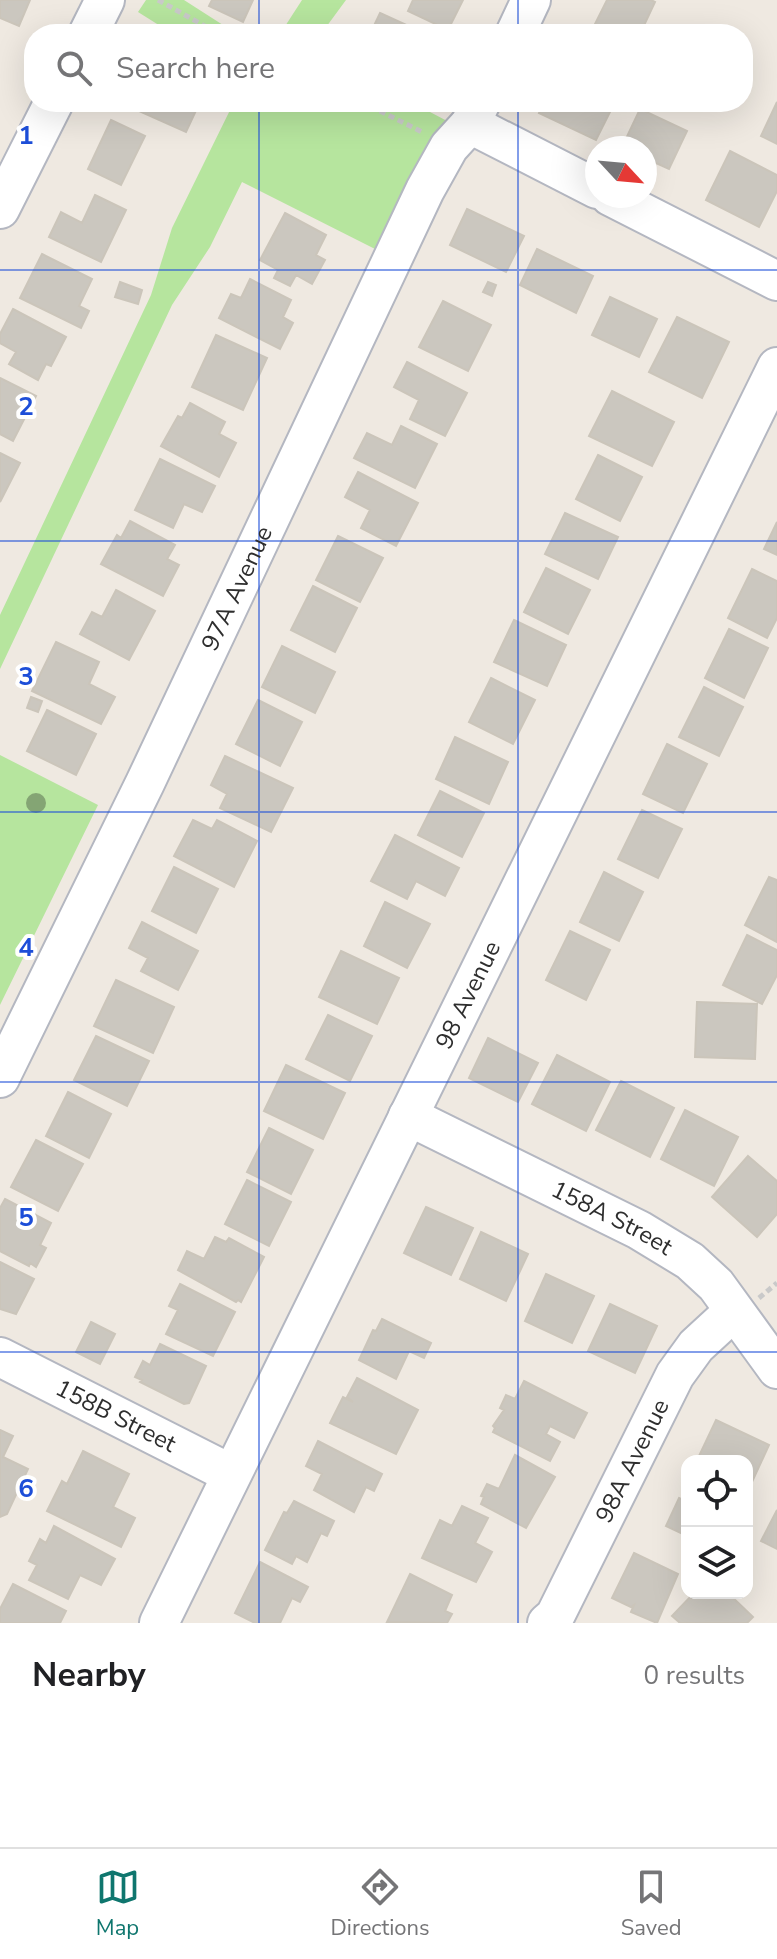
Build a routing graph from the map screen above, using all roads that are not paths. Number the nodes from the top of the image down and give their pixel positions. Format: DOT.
graph roads {
  1 [pos="105,0"];
  2 [pos="531,0"];
  3 [pos="93,24"];
  4 [pos="520,24"];
  5 [pos="49,112"];
  6 [pos="476,113"];
  7 [pos="585,181"];
  8 [pos="634,208"];
  9 [pos="0,209"];
  10 [pos="777,281"];
  11 [pos="777,367"];
  12 [pos="0,1078"];
  13 [pos="408,1116"];
  14 [pos="745,1306"];
  15 [pos="0,1357"];
  16 [pos="777,1369"];
  17 [pos="231,1474"];
  18 [pos="159,1623"];
  19 [pos="547,1623"];
  1 -- 3 [label="street"];
  2 -- 4 [label="street"];
  5 -- 9 [label="street"];
  6 -- 7 [label="street"];
  6 -- 12 [label="street, 97A Avenue"];
  8 -- 10 [label="street"];
  11 -- 13 [label="street, 98 Avenue"];
  13 -- 14 [label="street, 158A Street"];
  13 -- 17 [label="street, 98 Avenue"];
  14 -- 16 [label="street, 158A Street"];
  14 -- 19 [label="street, 98A Avenue"];
  15 -- 17 [label="street, 158B Street"];
  17 -- 18 [label="street, 98 Avenue"];
}
